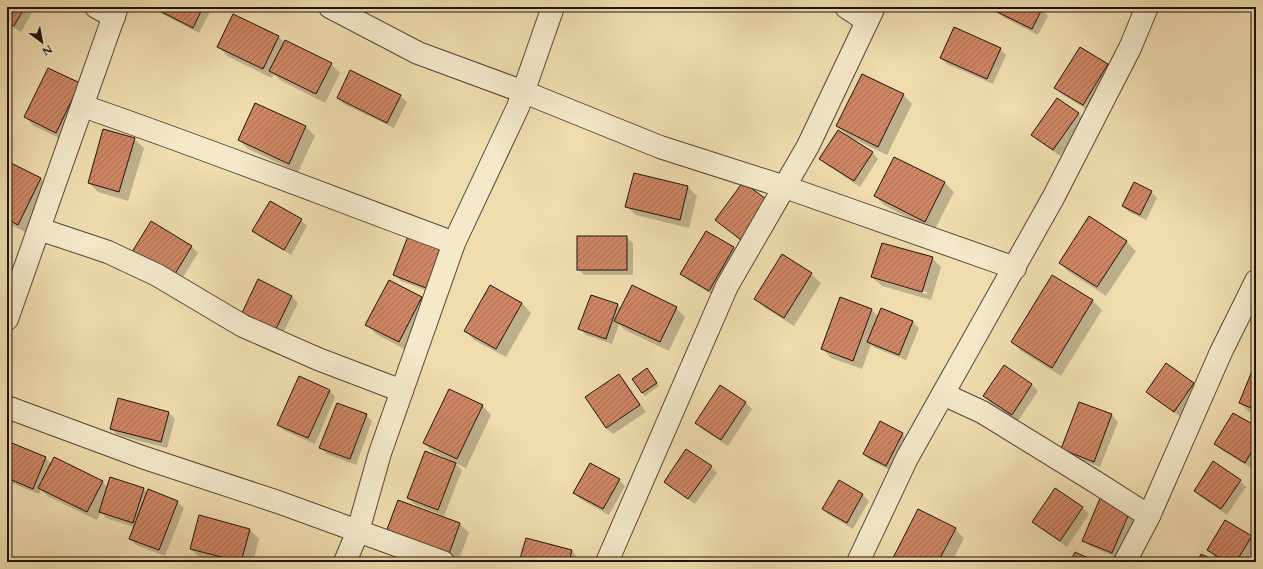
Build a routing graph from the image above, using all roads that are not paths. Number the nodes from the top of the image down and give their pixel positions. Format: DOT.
graph roads {
  1 [pos="330,7"];
  2 [pos="553,7"];
  3 [pos="846,7"];
  4 [pos="1147,7"];
  5 [pos="109,10"];
  6 [pos="871,14"];
  7 [pos="524,92"];
  8 [pos="82,106"];
  9 [pos="785,187"];
  10 [pos="39,229"];
  11 [pos="454,242"];
  12 [pos="1015,268"];
  13 [pos="1256,281"];
  14 [pos="7,319"];
  15 [pos="402,391"];
  16 [pos="943,394"];
  17 [pos="7,407"];
  18 [pos="1149,516"];
  19 [pos="358,531"];
  20 [pos="345,562"];
  21 [pos="443,562"];
  22 [pos="607,562"];
  23 [pos="858,562"];
  24 [pos="1125,562"];
  1 -- 7 [label="street"];
  2 -- 7 [label="street"];
  3 -- 6 [label="street"];
  4 -- 12 [label="street"];
  5 -- 8 [label="street"];
  6 -- 9 [label="street"];
  7 -- 9 [label="street"];
  7 -- 11 [label="street"];
  8 -- 10 [label="street"];
  8 -- 11 [label="street"];
  9 -- 12 [label="street"];
  9 -- 22 [label="street"];
  10 -- 14 [label="street"];
  10 -- 15 [label="street"];
  11 -- 15 [label="street"];
  12 -- 16 [label="street"];
  13 -- 18 [label="street"];
  15 -- 19 [label="street"];
  16 -- 18 [label="street"];
  16 -- 23 [label="street"];
  17 -- 19 [label="street"];
  18 -- 24 [label="street"];
  19 -- 20 [label="street"];
  19 -- 21 [label="street"];
}
